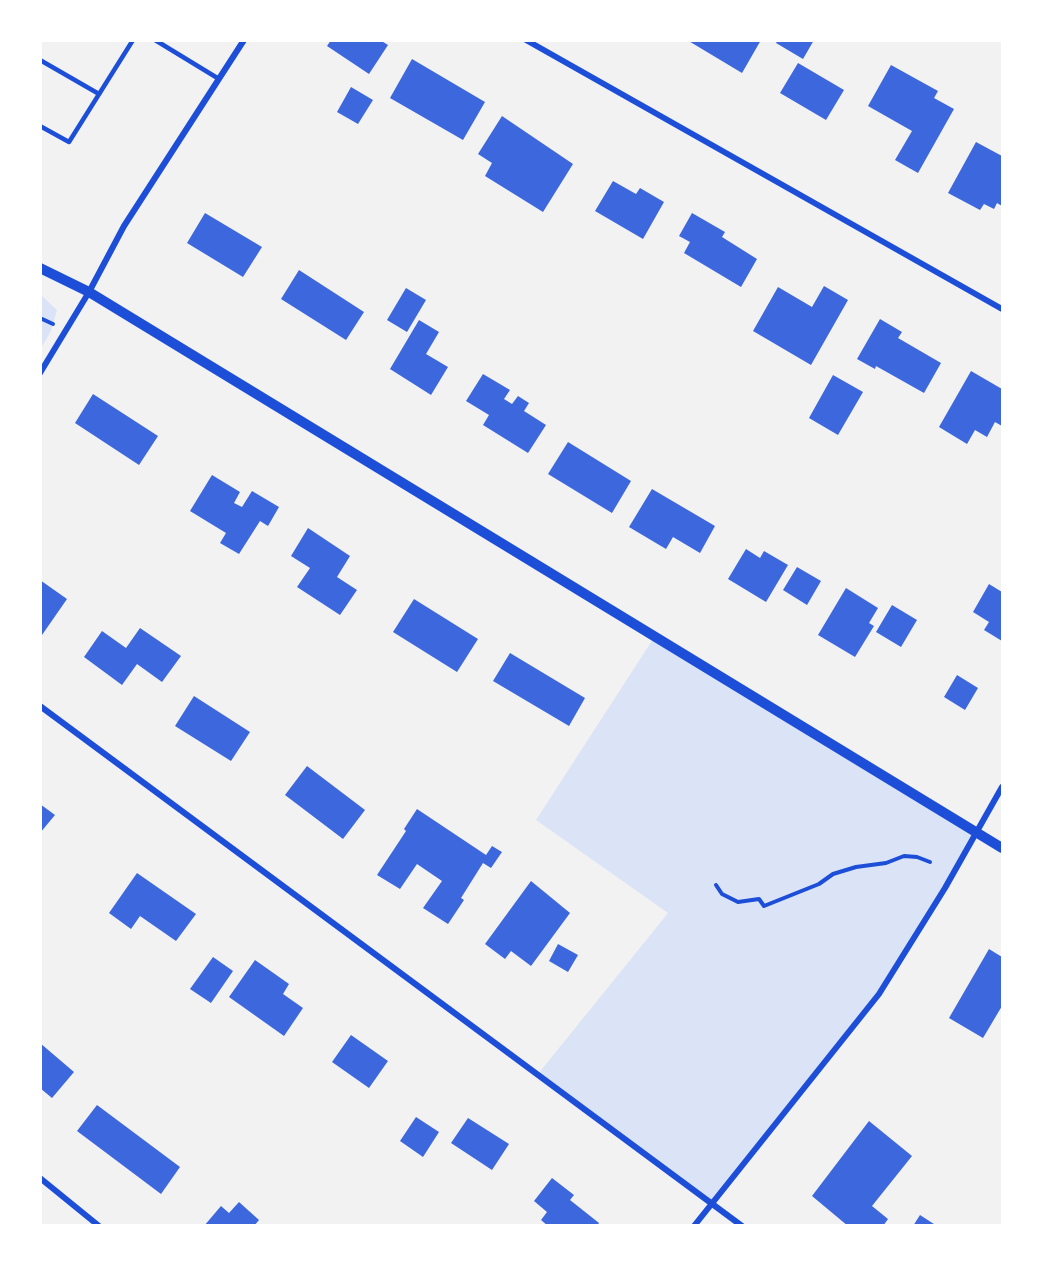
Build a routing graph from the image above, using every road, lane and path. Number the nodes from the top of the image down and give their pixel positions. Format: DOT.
graph roads {
  1 [pos="133,40"];
  2 [pos="155,40"];
  3 [pos="244,40"];
  4 [pos="526,40"];
  5 [pos="40,60"];
  6 [pos="219,79"];
  7 [pos="99,94"];
  8 [pos="40,126"];
  9 [pos="40,268"];
  10 [pos="89,292"];
  11 [pos="1002,309"];
  12 [pos="40,373"];
  13 [pos="40,706"];
  14 [pos="1002,787"];
  15 [pos="977,833"];
  16 [pos="1002,848"];
  17 [pos="930,862"];
  18 [pos="716,885"];
  19 [pos="40,1178"];
  20 [pos="712,1203"];
  21 [pos="99,1226"];
  22 [pos="694,1226"];
  23 [pos="742,1226"];
  1 -- 7 [label="lane"];
  2 -- 6 [label="lane"];
  3 -- 6 [label="street"];
  4 -- 11 [label="street"];
  5 -- 7 [label="lane"];
  6 -- 10 [label="street"];
  7 -- 8 [label="lane"];
  9 -- 10 [label="street"];
  10 -- 12 [label="street"];
  10 -- 15 [label="street"];
  13 -- 20 [label="street"];
  14 -- 15 [label="street"];
  15 -- 16 [label="street"];
  15 -- 20 [label="street"];
  17 -- 18 [label="path"];
  19 -- 21 [label="street"];
  20 -- 22 [label="street"];
  20 -- 23 [label="street"];
}
